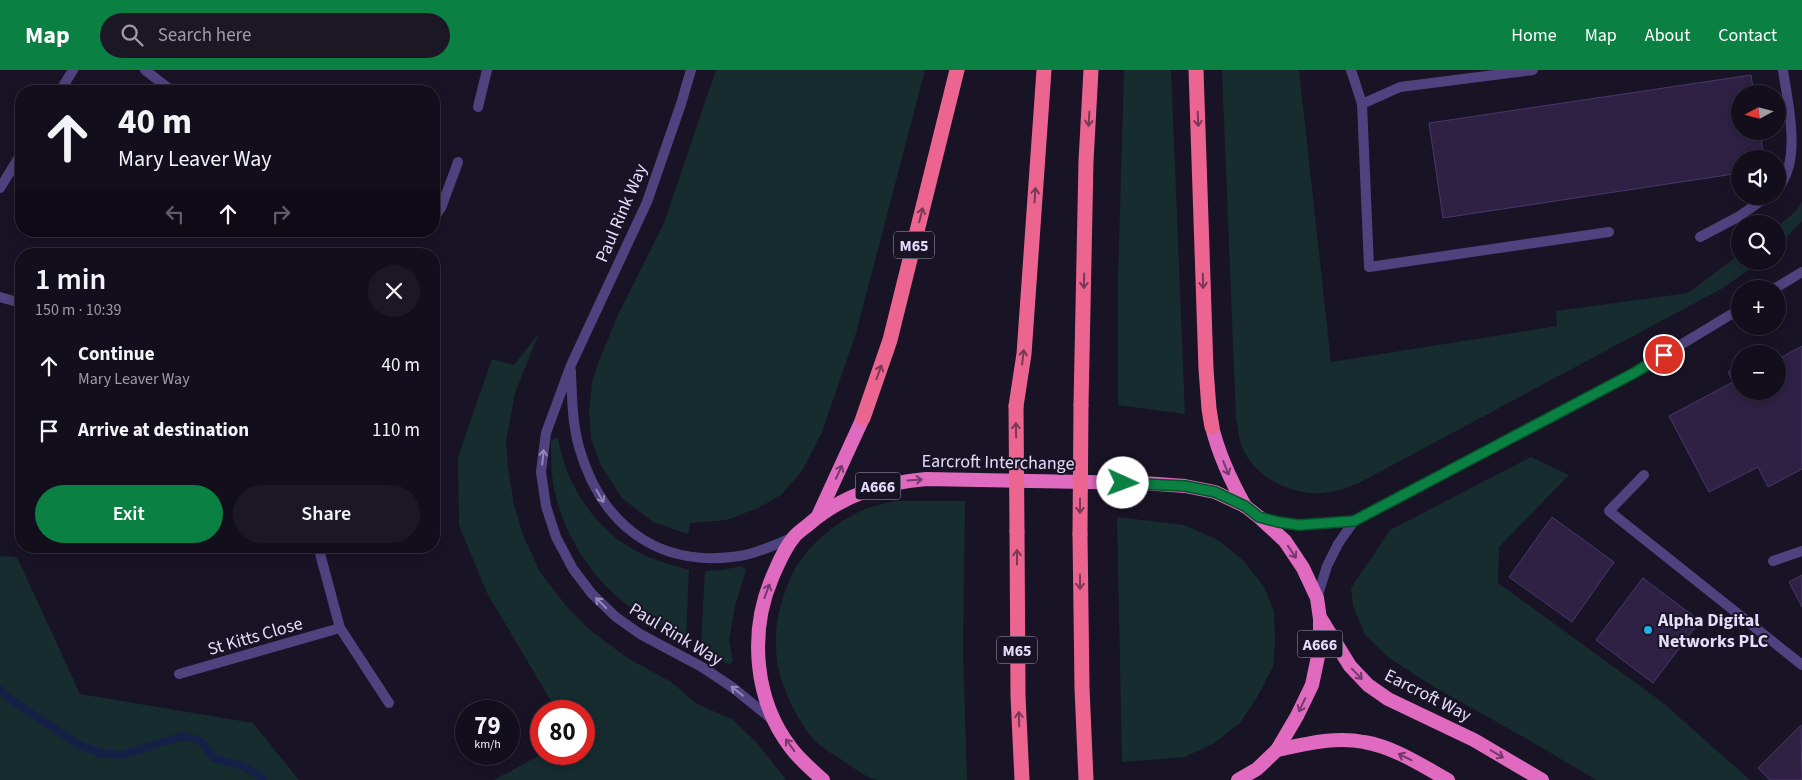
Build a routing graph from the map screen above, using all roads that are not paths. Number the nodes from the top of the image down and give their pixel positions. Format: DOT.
graph roads {
  1 [pos="73,70"];
  2 [pos="145,70"];
  3 [pos="486,70"];
  4 [pos="691,70"];
  5 [pos="957,70"];
  6 [pos="1044,70"];
  7 [pos="1092,70"];
  8 [pos="1196,70"];
  9 [pos="1351,70"];
  10 [pos="1534,70"];
  11 [pos="1783,70"];
  12 [pos="64,85"];
  13 [pos="164,85"];
  14 [pos="1362,104"];
  15 [pos="478,106"];
  16 [pos="458,162"];
  17 [pos="15,164"];
  18 [pos="1786,177"];
  19 [pos="0,188"];
  20 [pos="1755,205"];
  21 [pos="440,209"];
  22 [pos="1609,232"];
  23 [pos="1700,237"];
  24 [pos="1802,272"];
  25 [pos="1802,278"];
  26 [pos="1791,279"];
  27 [pos="1786,282"];
  28 [pos="0,297"];
  29 [pos="15,301"];
  30 [pos="1731,314"];
  31 [pos="571,365"];
  32 [pos="863,418"];
  33 [pos="1212,427"];
  34 [pos="1644,474"];
  35 [pos="1245,506"];
  36 [pos="818,516"];
  37 [pos="1259,517"];
  38 [pos="1354,521"];
  39 [pos="794,537"];
  40 [pos="1802,550"];
  41 [pos="320,553"];
  42 [pos="1773,561"];
  43 [pos="1317,598"];
  44 [pos="1320,619"];
  45 [pos="340,628"];
  46 [pos="1802,665"];
  47 [pos="179,674"];
  48 [pos="389,703"];
  49 [pos="775,722"];
  50 [pos="1277,750"];
  51 [pos="1021,774"];
  52 [pos="1254,775"];
  53 [pos="823,780"];
  54 [pos="1086,780"];
  55 [pos="1238,780"];
  56 [pos="1448,780"];
  57 [pos="1542,780"];
  1 -- 12 [label="street"];
  2 -- 13 [label="street"];
  3 -- 15 [label="street"];
  4 -- 31 [label="street, Paul Rink Way"];
  32 -- 5 [label="highway, M65, one-way"];
  51 -- 6 [label="highway, M65, one-way, bridge"];
  7 -- 54 [label="highway, one-way, bridge"];
  8 -- 33 [label="highway, one-way"];
  9 -- 14 [label="street"];
  10 -- 14 [label="street"];
  11 -- 18 [label="street"];
  14 -- 22 [label="street"];
  16 -- 21 [label="street"];
  17 -- 19 [label="street"];
  20 -- 23 [label="street"];
  24 -- 26 [label="street"];
  25 -- 26 [label="street"];
  26 -- 27 [label="street"];
  28 -- 29 [label="street"];
  30 -- 38 [label="street"];
  31 -- 39 [label="street, Paul Rink Way, one-way"];
  49 -- 31 [label="street, Paul Rink Way, one-way"];
  36 -- 32 [label="highway, one-way"];
  33 -- 35 [label="highway, one-way"];
  34 -- 46 [label="street"];
  36 -- 35 [label="highway, Earcroft Interchange / A666, one-way"];
  35 -- 37 [label="highway, Earcroft Interchange / A666"];
  36 -- 39 [label="highway, Earcroft Interchange / A666"];
  37 -- 38 [label="street"];
  37 -- 43 [label="highway, Earcroft Interchange / A666, one-way"];
  38 -- 43 [label="street"];
  49 -- 39 [label="highway, Earcroft Interchange / A666, one-way"];
  40 -- 42 [label="street"];
  41 -- 45 [label="street"];
  43 -- 44 [label="highway, Earcroft Interchange / A666"];
  44 -- 50 [label="highway, Earcroft Interchange / A666, one-way"];
  44 -- 57 [label="highway, Earcroft Way / A666, one-way"];
  45 -- 47 [label="street, St Kitts Close"];
  45 -- 48 [label="street"];
  53 -- 49 [label="highway, Earcroft Interchange / A666, one-way"];
  50 -- 52 [label="highway, Earcroft Interchange / A666"];
  56 -- 50 [label="highway, one-way"];
  52 -- 55 [label="highway, Earcroft Interchange / A666"];
}
